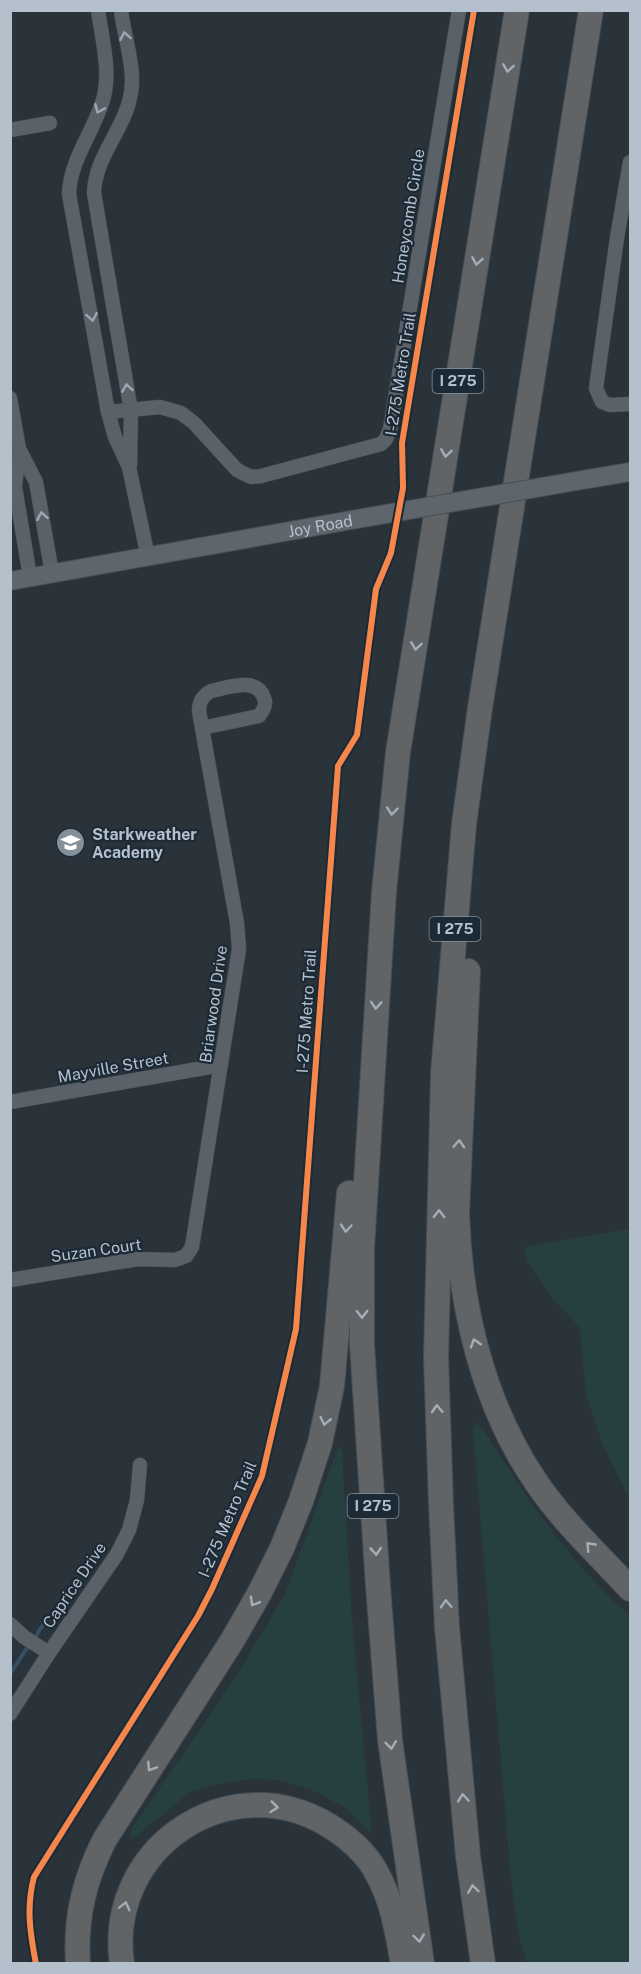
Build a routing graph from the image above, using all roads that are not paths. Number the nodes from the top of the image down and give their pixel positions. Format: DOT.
graph roads {
  1 [pos="98,10"];
  2 [pos="121,10"];
  3 [pos="459,10"];
  4 [pos="517,10"];
  5 [pos="591,10"];
  6 [pos="130,68"];
  7 [pos="106,71"];
  8 [pos="50,123"];
  9 [pos="10,130"];
  10 [pos="630,162"];
  11 [pos="69,179"];
  12 [pos="94,184"];
  13 [pos="624,239"];
  14 [pos="111,291"];
  15 [pos="88,293"];
  16 [pos="10,398"];
  17 [pos="630,404"];
  18 [pos="131,411"];
  19 [pos="108,412"];
  20 [pos="19,449"];
  21 [pos="129,467"];
  22 [pos="630,472"];
  23 [pos="148,557"];
  24 [pos="52,573"];
  25 [pos="30,577"];
  26 [pos="10,580"];
  27 [pos="202,728"];
  28 [pos="464,825"];
  29 [pos="373,1046"];
  30 [pos="220,1065"];
  31 [pos="10,1102"];
  32 [pos="186,1256"];
  33 [pos="10,1280"];
  34 [pos="140,1465"];
  35 [pos="630,1588"];
  36 [pos="10,1624"];
  37 [pos="49,1653"];
  38 [pos="10,1714"];
  39 [pos="78,1964"];
  40 [pos="122,1964"];
  41 [pos="403,1964"];
  42 [pos="422,1964"];
  43 [pos="483,1964"];
  1 -- 7 [label="street"];
  6 -- 2 [label="street, one-way"];
  3 -- 18 [label="street, Honeycomb Circle"];
  4 -- 29 [label="highway, I 275, one-way"];
  5 -- 28 [label="highway, I 275"];
  6 -- 7 [label="street"];
  6 -- 12 [label="street"];
  7 -- 11 [label="street, one-way"];
  8 -- 9 [label="street"];
  10 -- 13 [label="street"];
  11 -- 12 [label="street"];
  11 -- 15 [label="street"];
  12 -- 14 [label="street"];
  13 -- 17 [label="street"];
  14 -- 15 [label="street"];
  18 -- 14 [label="street, one-way"];
  15 -- 19 [label="street, one-way"];
  16 -- 20 [label="street"];
  18 -- 19 [label="street, Honeycomb Circle"];
  18 -- 21 [label="street"];
  19 -- 21 [label="street"];
  24 -- 20 [label="street, one-way"];
  20 -- 25 [label="street"];
  21 -- 23 [label="street"];
  22 -- 23 [label="street, Joy Road, bridge"];
  23 -- 24 [label="street, Joy Road"];
  24 -- 25 [label="street, Joy Road"];
  25 -- 26 [label="street, Joy Road"];
  27 -- 27 [label="street, Briarwood Drive"];
  27 -- 30 [label="street, Briarwood Drive"];
  35 -- 28 [label="highway, one-way"];
  43 -- 28 [label="highway, I 275, one-way"];
  29 -- 39 [label="highway, one-way"];
  29 -- 42 [label="highway, I 275, one-way"];
  30 -- 31 [label="street, Mayville Street"];
  30 -- 32 [label="street, Briarwood Drive"];
  32 -- 33 [label="street, Suzan Court"];
  34 -- 37 [label="street, Caprice Drive"];
  36 -- 37 [label="street"];
  37 -- 38 [label="street, Caprice Drive"];
  40 -- 41 [label="highway, one-way"];
}
